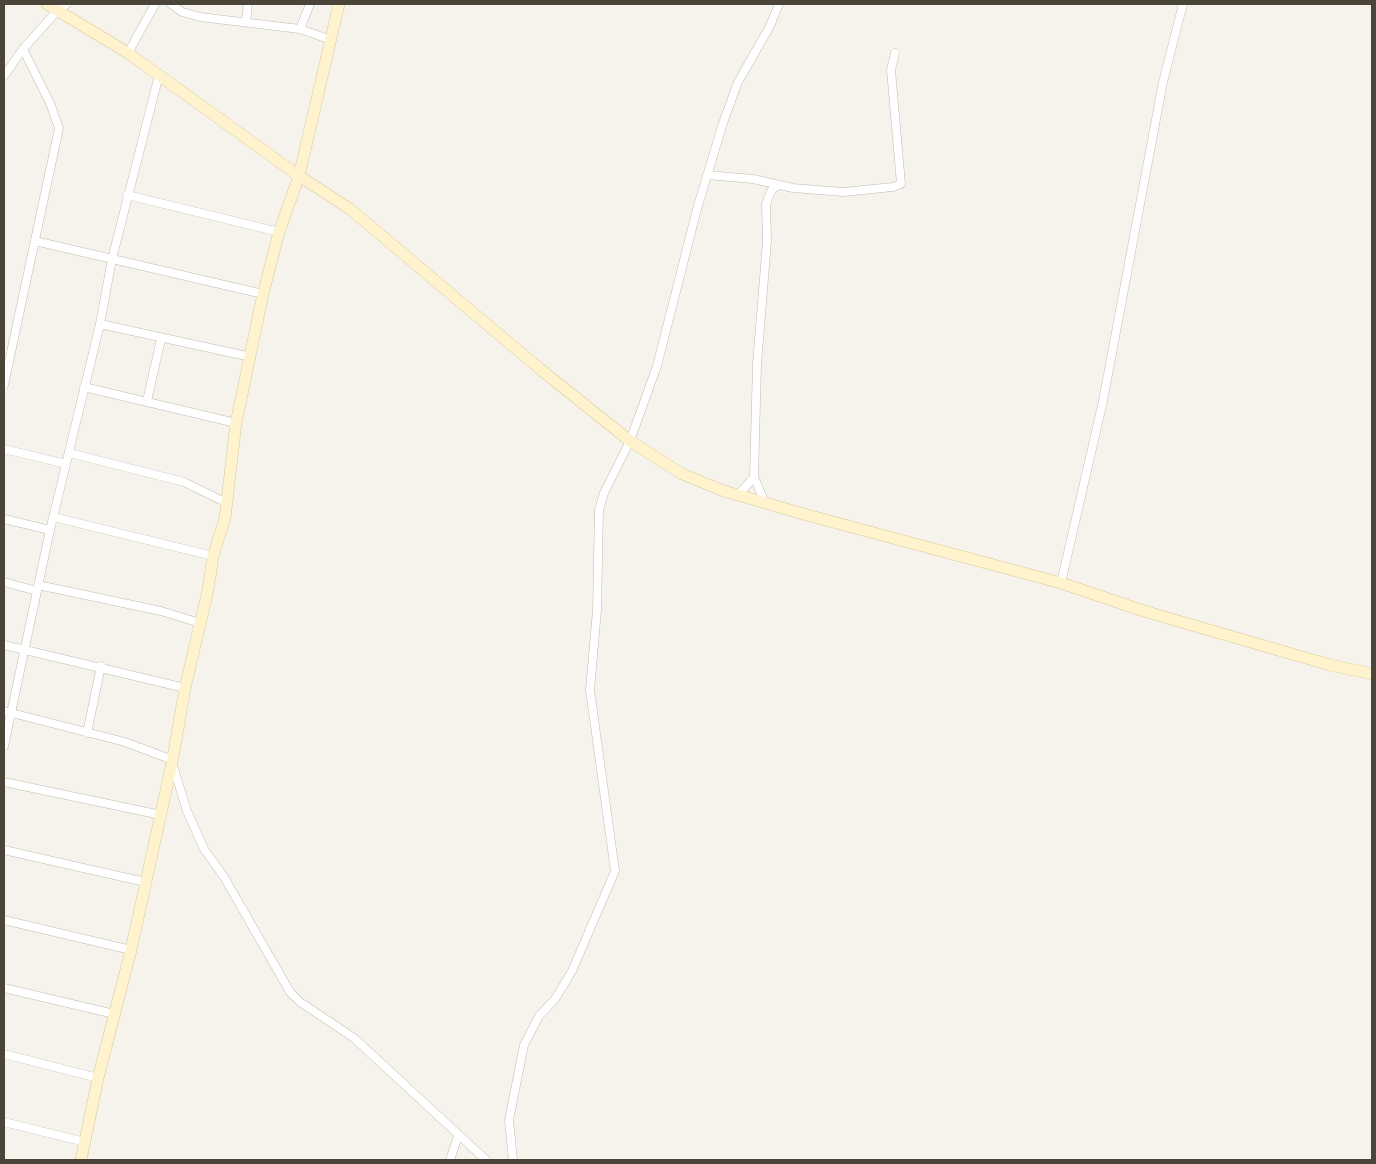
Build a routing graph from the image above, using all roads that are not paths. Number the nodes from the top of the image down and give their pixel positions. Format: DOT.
graph roads {
  1 [pos="47,4"];
  2 [pos="155,4"];
  3 [pos="171,4"];
  4 [pos="248,4"];
  5 [pos="310,4"];
  6 [pos="339,4"];
  7 [pos="779,4"];
  8 [pos="1183,4"];
  9 [pos="62,7"];
  10 [pos="246,21"];
  11 [pos="300,29"];
  12 [pos="331,40"];
  13 [pos="23,49"];
  14 [pos="128,53"];
  15 [pos="895,54"];
  16 [pos="160,75"];
  17 [pos="4,76"];
  18 [pos="707,175"];
  19 [pos="299,176"];
  20 [pos="778,185"];
  21 [pos="127,195"];
  22 [pos="279,232"];
  23 [pos="35,241"];
  24 [pos="112,259"];
  25 [pos="263,294"];
  26 [pos="100,324"];
  27 [pos="161,339"];
  28 [pos="251,356"];
  29 [pos="4,385"];
  30 [pos="84,387"];
  31 [pos="147,401"];
  32 [pos="236,423"];
  33 [pos="630,440"];
  34 [pos="4,449"];
  35 [pos="69,453"];
  36 [pos="66,464"];
  37 [pos="754,477"];
  38 [pos="738,495"];
  39 [pos="228,503"];
  40 [pos="765,503"];
  41 [pos="53,517"];
  42 [pos="4,519"];
  43 [pos="50,530"];
  44 [pos="213,556"];
  45 [pos="4,582"];
  46 [pos="1061,583"];
  47 [pos="38,588"];
  48 [pos="200,623"];
  49 [pos="4,645"];
  50 [pos="25,650"];
  51 [pos="101,666"];
  52 [pos="1372,674"];
  53 [pos="185,688"];
  54 [pos="7,712"];
  55 [pos="87,733"];
  56 [pos="4,746"];
  57 [pos="172,761"];
  58 [pos="4,782"];
  59 [pos="161,815"];
  60 [pos="4,850"];
  61 [pos="145,882"];
  62 [pos="4,920"];
  63 [pos="131,950"];
  64 [pos="4,988"];
  65 [pos="114,1014"];
  66 [pos="4,1054"];
  67 [pos="98,1078"];
  68 [pos="4,1122"];
  69 [pos="458,1136"];
  70 [pos="85,1142"];
  71 [pos="82,1160"];
  72 [pos="450,1160"];
  73 [pos="486,1160"];
  74 [pos="513,1160"];
  1 -- 9 [label="street"];
  2 -- 14 [label="street"];
  3 -- 10 [label="street"];
  4 -- 10 [label="street"];
  5 -- 11 [label="street"];
  6 -- 12 [label="street"];
  7 -- 18 [label="street"];
  8 -- 46 [label="street"];
  9 -- 13 [label="street"];
  9 -- 14 [label="street"];
  10 -- 11 [label="street"];
  11 -- 12 [label="street"];
  12 -- 19 [label="street"];
  13 -- 17 [label="street"];
  13 -- 23 [label="street"];
  14 -- 16 [label="street"];
  15 -- 20 [label="street"];
  16 -- 19 [label="street"];
  16 -- 21 [label="street"];
  18 -- 20 [label="street"];
  18 -- 33 [label="street"];
  19 -- 22 [label="street"];
  19 -- 33 [label="street"];
  20 -- 37 [label="street"];
  21 -- 22 [label="street"];
  21 -- 24 [label="street"];
  22 -- 25 [label="street"];
  23 -- 24 [label="street"];
  23 -- 29 [label="street"];
  24 -- 25 [label="street"];
  24 -- 26 [label="street"];
  25 -- 28 [label="street"];
  26 -- 27 [label="street"];
  26 -- 30 [label="street"];
  27 -- 28 [label="street"];
  27 -- 31 [label="street"];
  28 -- 32 [label="street"];
  30 -- 31 [label="street"];
  30 -- 35 [label="street"];
  31 -- 32 [label="street"];
  32 -- 39 [label="street"];
  33 -- 38 [label="street"];
  33 -- 74 [label="street"];
  34 -- 36 [label="street"];
  35 -- 36 [label="street"];
  35 -- 39 [label="street"];
  36 -- 41 [label="street"];
  37 -- 38 [label="street"];
  37 -- 40 [label="street"];
  38 -- 40 [label="street"];
  39 -- 44 [label="street"];
  40 -- 46 [label="street"];
  41 -- 43 [label="street"];
  41 -- 44 [label="street"];
  42 -- 43 [label="street"];
  43 -- 47 [label="street"];
  44 -- 48 [label="street"];
  45 -- 47 [label="street"];
  46 -- 52 [label="street"];
  47 -- 48 [label="street"];
  47 -- 50 [label="street"];
  48 -- 53 [label="street"];
  49 -- 50 [label="street"];
  50 -- 51 [label="street"];
  50 -- 54 [label="street"];
  51 -- 53 [label="street"];
  51 -- 55 [label="street"];
  53 -- 57 [label="street"];
  54 -- 55 [label="street"];
  54 -- 56 [label="street"];
  55 -- 57 [label="street"];
  57 -- 59 [label="street"];
  57 -- 69 [label="street"];
  58 -- 59 [label="street"];
  59 -- 61 [label="street"];
  60 -- 61 [label="street"];
  61 -- 63 [label="street"];
  62 -- 63 [label="street"];
  63 -- 65 [label="street"];
  64 -- 65 [label="street"];
  65 -- 67 [label="street"];
  66 -- 67 [label="street"];
  67 -- 70 [label="street"];
  68 -- 70 [label="street"];
  69 -- 72 [label="street"];
  69 -- 73 [label="street"];
  70 -- 71 [label="street"];
}
